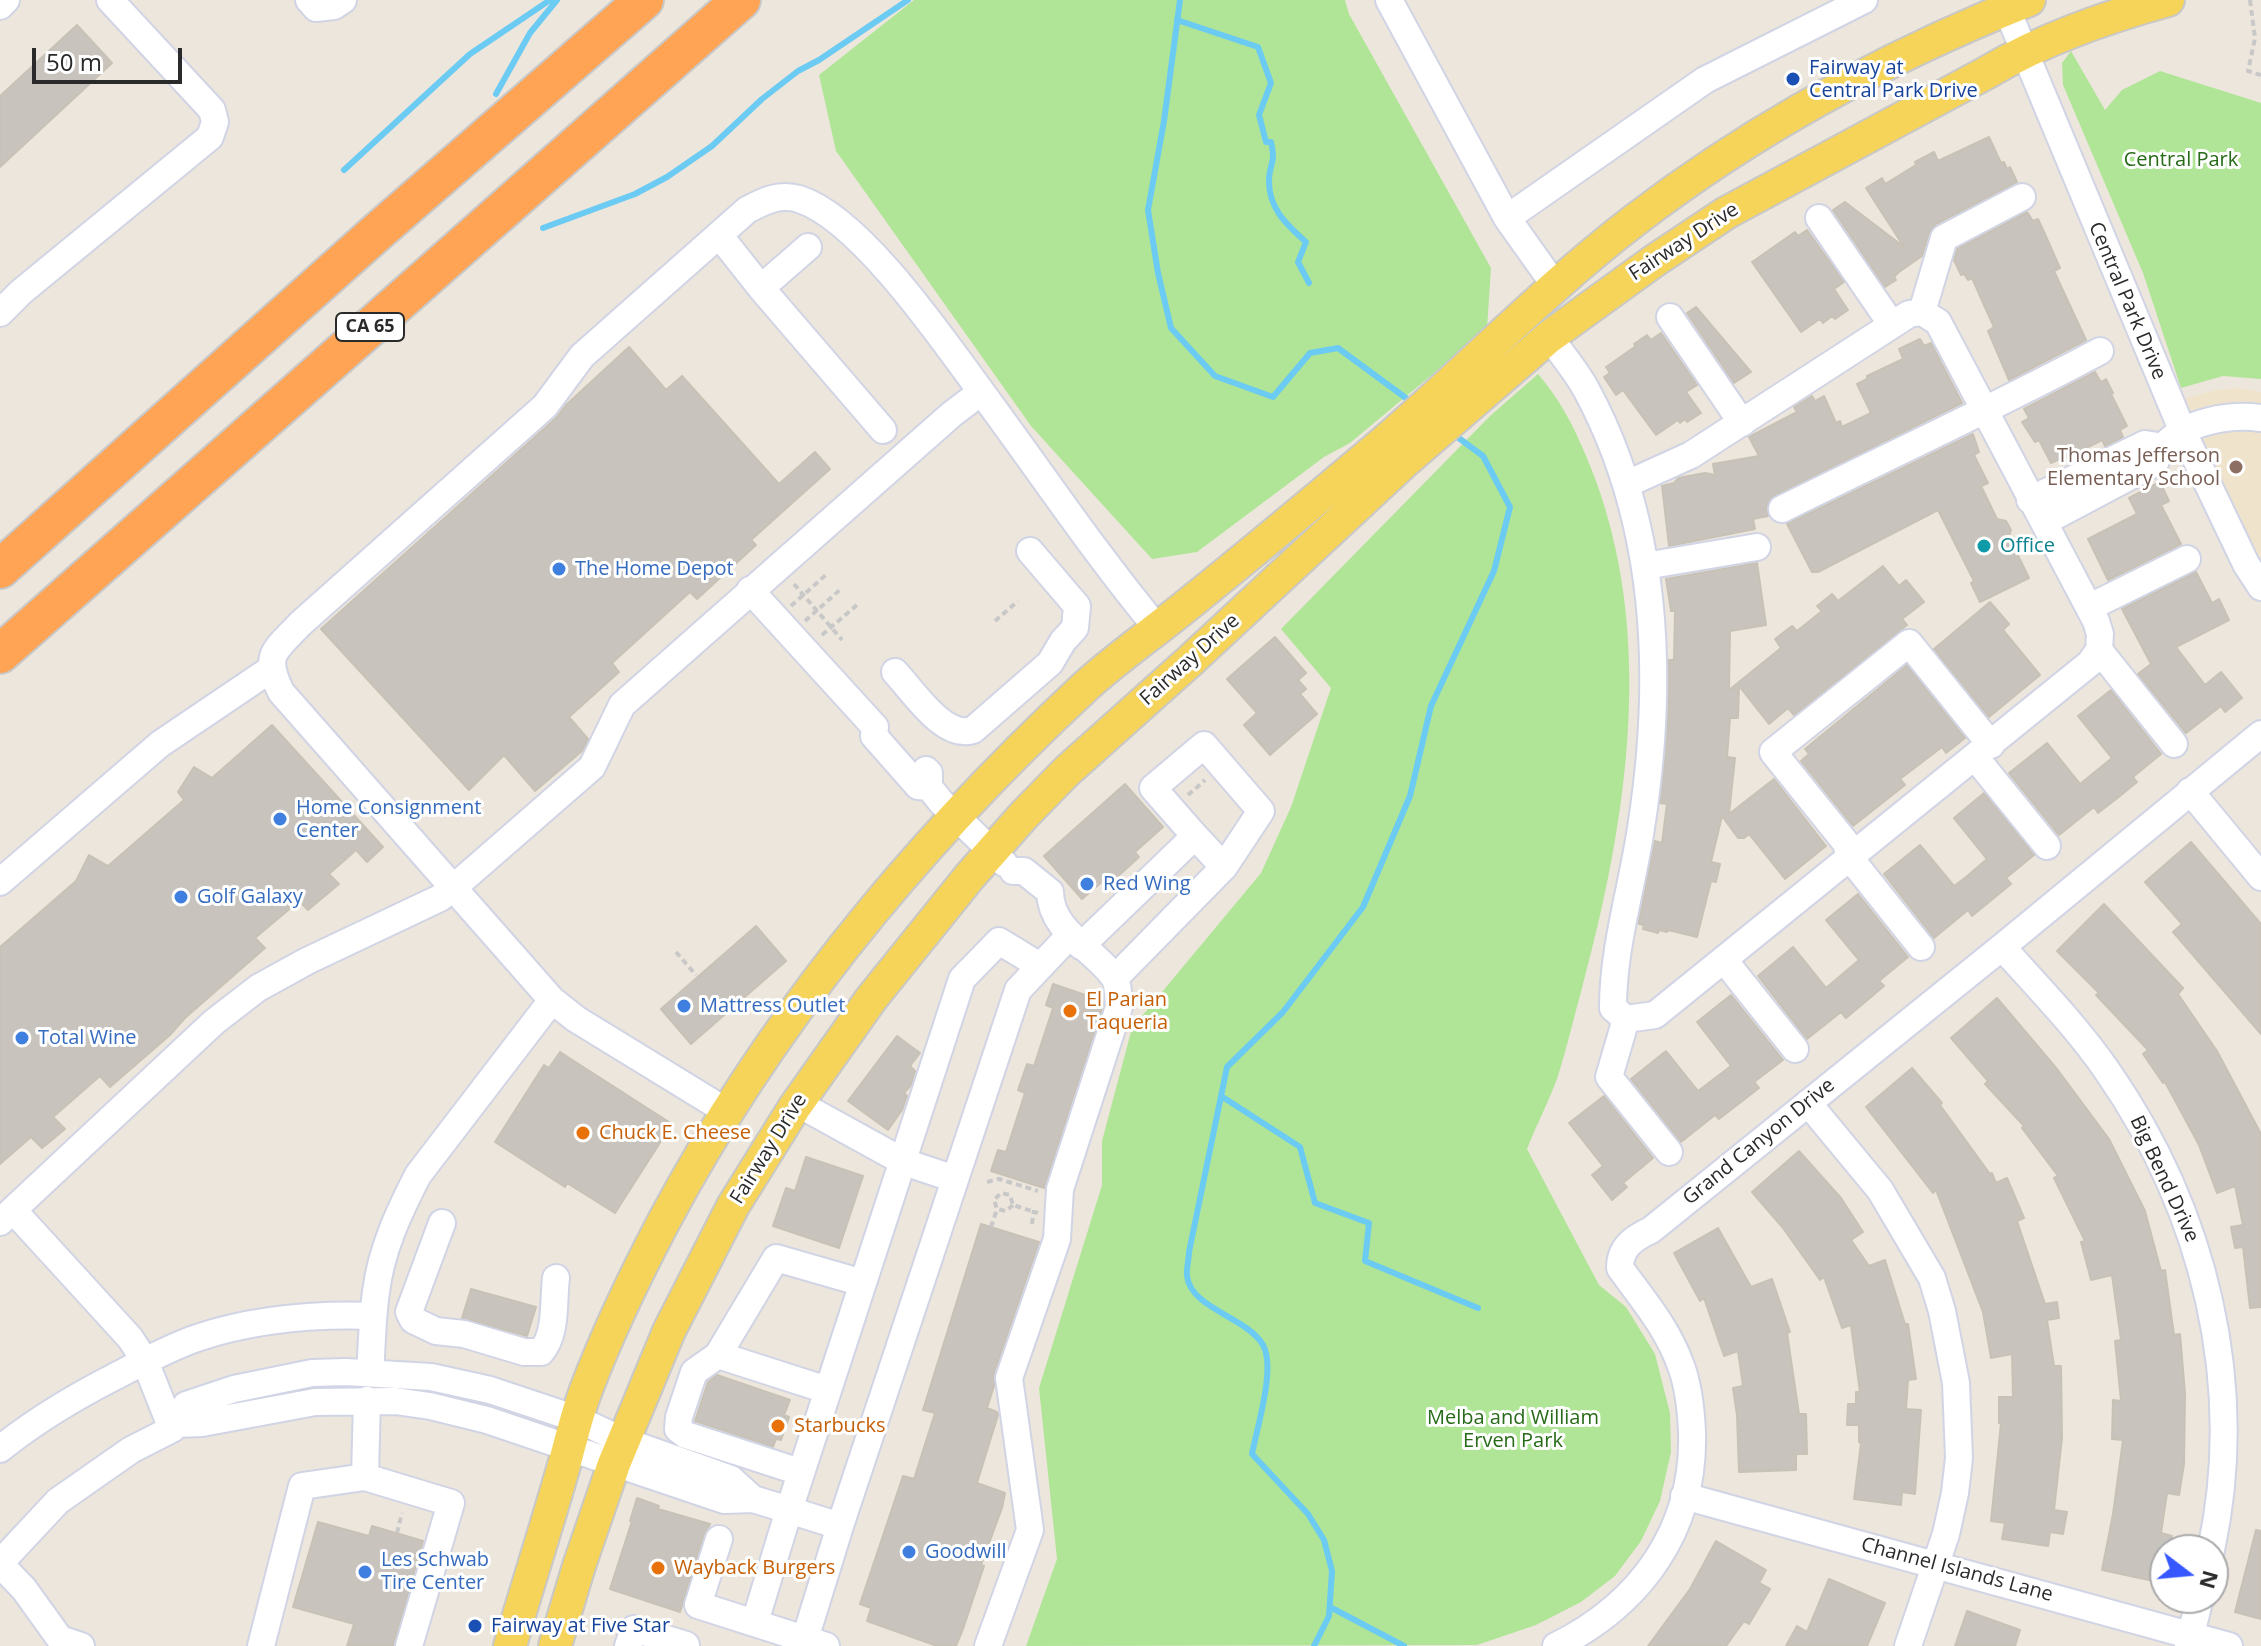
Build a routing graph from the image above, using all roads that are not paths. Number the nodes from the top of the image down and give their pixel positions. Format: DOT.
graph roads {
  1 [pos="6,0"];
  2 [pos="110,0"];
  3 [pos="309,0"];
  4 [pos="343,0"];
  5 [pos="644,0"];
  6 [pos="741,0"];
  7 [pos="1389,0"];
  8 [pos="1864,0"];
  9 [pos="2168,0"];
  10 [pos="2013,3"];
  11 [pos="0,6"];
  12 [pos="2025,50"];
  13 [pos="2022,197"];
  14 [pos="1507,218"];
  15 [pos="1819,218"];
  16 [pos="719,235"];
  17 [pos="808,247"];
  18 [pos="1556,287"];
  19 [pos="761,288"];
  20 [pos="1922,312"];
  21 [pos="0,313"];
  22 [pos="1670,317"];
  23 [pos="1892,325"];
  24 [pos="1549,337"];
  25 [pos="2100,351"];
  26 [pos="1482,375"];
  27 [pos="981,392"];
  28 [pos="1983,410"];
  29 [pos="2261,418"];
  30 [pos="1742,423"];
  31 [pos="883,430"];
  32 [pos="2173,439"];
  33 [pos="1393,454"];
  34 [pos="1627,484"];
  35 [pos="2030,500"];
  36 [pos="1782,509"];
  37 [pos="2044,522"];
  38 [pos="1757,547"];
  39 [pos="1030,551"];
  40 [pos="2187,559"];
  41 [pos="1645,566"];
  42 [pos="0,569"];
  43 [pos="2261,587"];
  44 [pos="750,590"];
  45 [pos="2090,607"];
  46 [pos="1157,628"];
  47 [pos="2099,650"];
  48 [pos="0,654"];
  49 [pos="901,667"];
  50 [pos="271,669"];
  51 [pos="2261,734"];
  52 [pos="2174,744"];
  53 [pos="1983,751"];
  54 [pos="2190,791"];
  55 [pos="954,817"];
  56 [pos="1195,836"];
  57 [pos="2047,846"];
  58 [pos="1850,858"];
  59 [pos="1002,861"];
  60 [pos="1224,867"];
  61 [pos="2261,877"];
  62 [pos="0,882"];
  63 [pos="453,888"];
  64 [pos="1075,940"];
  65 [pos="1921,947"];
  66 [pos="2002,947"];
  67 [pos="1724,960"];
  68 [pos="1040,966"];
  69 [pos="1115,978"];
  70 [pos="552,1000"];
  71 [pos="1626,1019"];
  72 [pos="1795,1049"];
  73 [pos="797,1103"];
  74 [pos="1808,1103"];
  75 [pos="726,1111"];
  76 [pos="1669,1152"];
  77 [pos="904,1162"];
  78 [pos="955,1179"];
  79 [pos="7,1216"];
  80 [pos="442,1223"];
  81 [pos="556,1278"];
  82 [pos="863,1283"];
  83 [pos="373,1316"];
  84 [pos="718,1355"];
  85 [pos="145,1361"];
  86 [pos="370,1373"];
  87 [pos="827,1390"];
  88 [pos="367,1400"];
  89 [pos="174,1426"];
  90 [pos="572,1434"];
  91 [pos="0,1449"];
  92 [pos="619,1453"];
  93 [pos="800,1472"];
  94 [pos="365,1477"];
  95 [pos="1684,1496"];
  96 [pos="789,1510"];
  97 [pos="840,1526"];
  98 [pos="2214,1534"];
  99 [pos="719,1539"];
  100 [pos="0,1564"];
  101 [pos="1937,1565"];
  102 [pos="698,1605"];
  103 [pos="2196,1614"];
  104 [pos="755,1622"];
  105 [pos="2189,1640"];
  106 [pos="816,1642"];
  107 [pos="81,1646"];
  108 [pos="261,1646"];
  109 [pos="409,1646"];
  110 [pos="510,1646"];
  111 [pos="555,1646"];
  112 [pos="628,1646"];
  113 [pos="686,1646"];
  114 [pos="988,1646"];
  115 [pos="1556,1646"];
  116 [pos="1908,1646"];
  117 [pos="2229,1646"];
  1 -- 11 [label="street"];
  2 -- 21 [label="street"];
  3 -- 4 [label="street"];
  5 -- 42 [label="highway"];
  6 -- 48 [label="highway, CA 65"];
  7 -- 14 [label="street"];
  8 -- 14 [label="street"];
  9 -- 12 [label="main road, Fairway Drive"];
  10 -- 12 [label="street, Central Park Drive"];
  10 -- 18 [label="main road, Fairway Drive"];
  12 -- 24 [label="main road, Fairway Drive"];
  12 -- 32 [label="street, Central Park Drive"];
  13 -- 20 [label="street"];
  14 -- 18 [label="street"];
  15 -- 23 [label="street"];
  16 -- 19 [label="street"];
  16 -- 27 [label="street"];
  16 -- 50 [label="street"];
  17 -- 19 [label="street"];
  18 -- 26 [label="main road, Fairway Drive"];
  19 -- 31 [label="street"];
  20 -- 23 [label="street"];
  20 -- 28 [label="street"];
  22 -- 30 [label="street"];
  23 -- 30 [label="street"];
  24 -- 26 [label="main road, Fairway Drive"];
  24 -- 34 [label="street"];
  25 -- 28 [label="street"];
  26 -- 33 [label="main road, Fairway Drive"];
  27 -- 44 [label="street"];
  27 -- 46 [label="street"];
  28 -- 35 [label="street"];
  28 -- 36 [label="street"];
  29 -- 32 [label="street"];
  30 -- 34 [label="street"];
  32 -- 35 [label="street"];
  32 -- 37 [label="street"];
  32 -- 43 [label="street, Central Park Drive"];
  33 -- 46 [label="main road, Fairway Drive"];
  33 -- 59 [label="main road, Fairway Drive"];
  34 -- 41 [label="street"];
  35 -- 37 [label="street"];
  37 -- 45 [label="street"];
  38 -- 41 [label="street"];
  39 -- 49 [label="street"];
  40 -- 45 [label="street"];
  41 -- 71 [label="street"];
  44 -- 55 [label="street"];
  44 -- 63 [label="street"];
  45 -- 47 [label="street"];
  46 -- 55 [label="main road, Fairway Drive"];
  47 -- 52 [label="street"];
  47 -- 53 [label="street"];
  50 -- 62 [label="street"];
  50 -- 63 [label="street"];
  51 -- 54 [label="street, Grand Canyon Drive"];
  53 -- 57 [label="street"];
  53 -- 58 [label="street"];
  53 -- 58 [label="street"];
  54 -- 61 [label="street"];
  54 -- 66 [label="street, Grand Canyon Drive"];
  55 -- 59 [label="street"];
  55 -- 75 [label="main road, Fairway Drive"];
  56 -- 60 [label="street"];
  56 -- 60 [label="street"];
  56 -- 64 [label="street"];
  58 -- 65 [label="street"];
  58 -- 67 [label="street"];
  59 -- 64 [label="street"];
  59 -- 73 [label="main road, Fairway Drive"];
  60 -- 69 [label="street"];
  63 -- 70 [label="street"];
  63 -- 79 [label="street"];
  64 -- 68 [label="street"];
  64 -- 69 [label="street"];
  66 -- 74 [label="street, Grand Canyon Drive"];
  66 -- 98 [label="street, Big Bend Drive"];
  67 -- 71 [label="street"];
  67 -- 72 [label="street"];
  68 -- 77 [label="street"];
  68 -- 78 [label="street"];
  69 -- 114 [label="street"];
  70 -- 75 [label="street"];
  70 -- 83 [label="street"];
  71 -- 76 [label="street"];
  73 -- 77 [label="street"];
  73 -- 92 [label="main road, Fairway Drive"];
  74 -- 95 [label="street, Grand Canyon Drive"];
  74 -- 101 [label="street"];
  75 -- 90 [label="main road, Fairway Drive"];
  77 -- 78 [label="street"];
  77 -- 82 [label="street"];
  78 -- 97 [label="street"];
  79 -- 85 [label="street"];
  80 -- 81 [label="street"];
  82 -- 84 [label="street"];
  82 -- 87 [label="street"];
  83 -- 85 [label="street"];
  83 -- 86 [label="street"];
  84 -- 87 [label="street"];
  84 -- 93 [label="street"];
  85 -- 89 [label="street"];
  85 -- 91 [label="street"];
  86 -- 89 [label="street"];
  86 -- 90 [label="street"];
  87 -- 93 [label="street"];
  88 -- 89 [label="street"];
  88 -- 90 [label="street"];
  88 -- 94 [label="street"];
  89 -- 100 [label="street"];
  90 -- 92 [label="street"];
  90 -- 110 [label="main road, Fairway Drive"];
  92 -- 96 [label="street"];
  92 -- 111 [label="main road, Fairway Drive"];
  93 -- 96 [label="street"];
  94 -- 108 [label="street"];
  94 -- 109 [label="street"];
  95 -- 101 [label="street, Channel Islands Lane"];
  95 -- 115 [label="street, Grand Canyon Drive"];
  96 -- 97 [label="street"];
  96 -- 104 [label="street"];
  97 -- 106 [label="street"];
  99 -- 102 [label="street"];
  100 -- 107 [label="street"];
  101 -- 105 [label="street, Channel Islands Lane"];
  101 -- 116 [label="street"];
  102 -- 104 [label="street"];
  102 -- 113 [label="street"];
  103 -- 105 [label="street"];
  104 -- 106 [label="street"];
  105 -- 117 [label="street, Channel Islands Lane"];
  112 -- 113 [label="street"];
}
